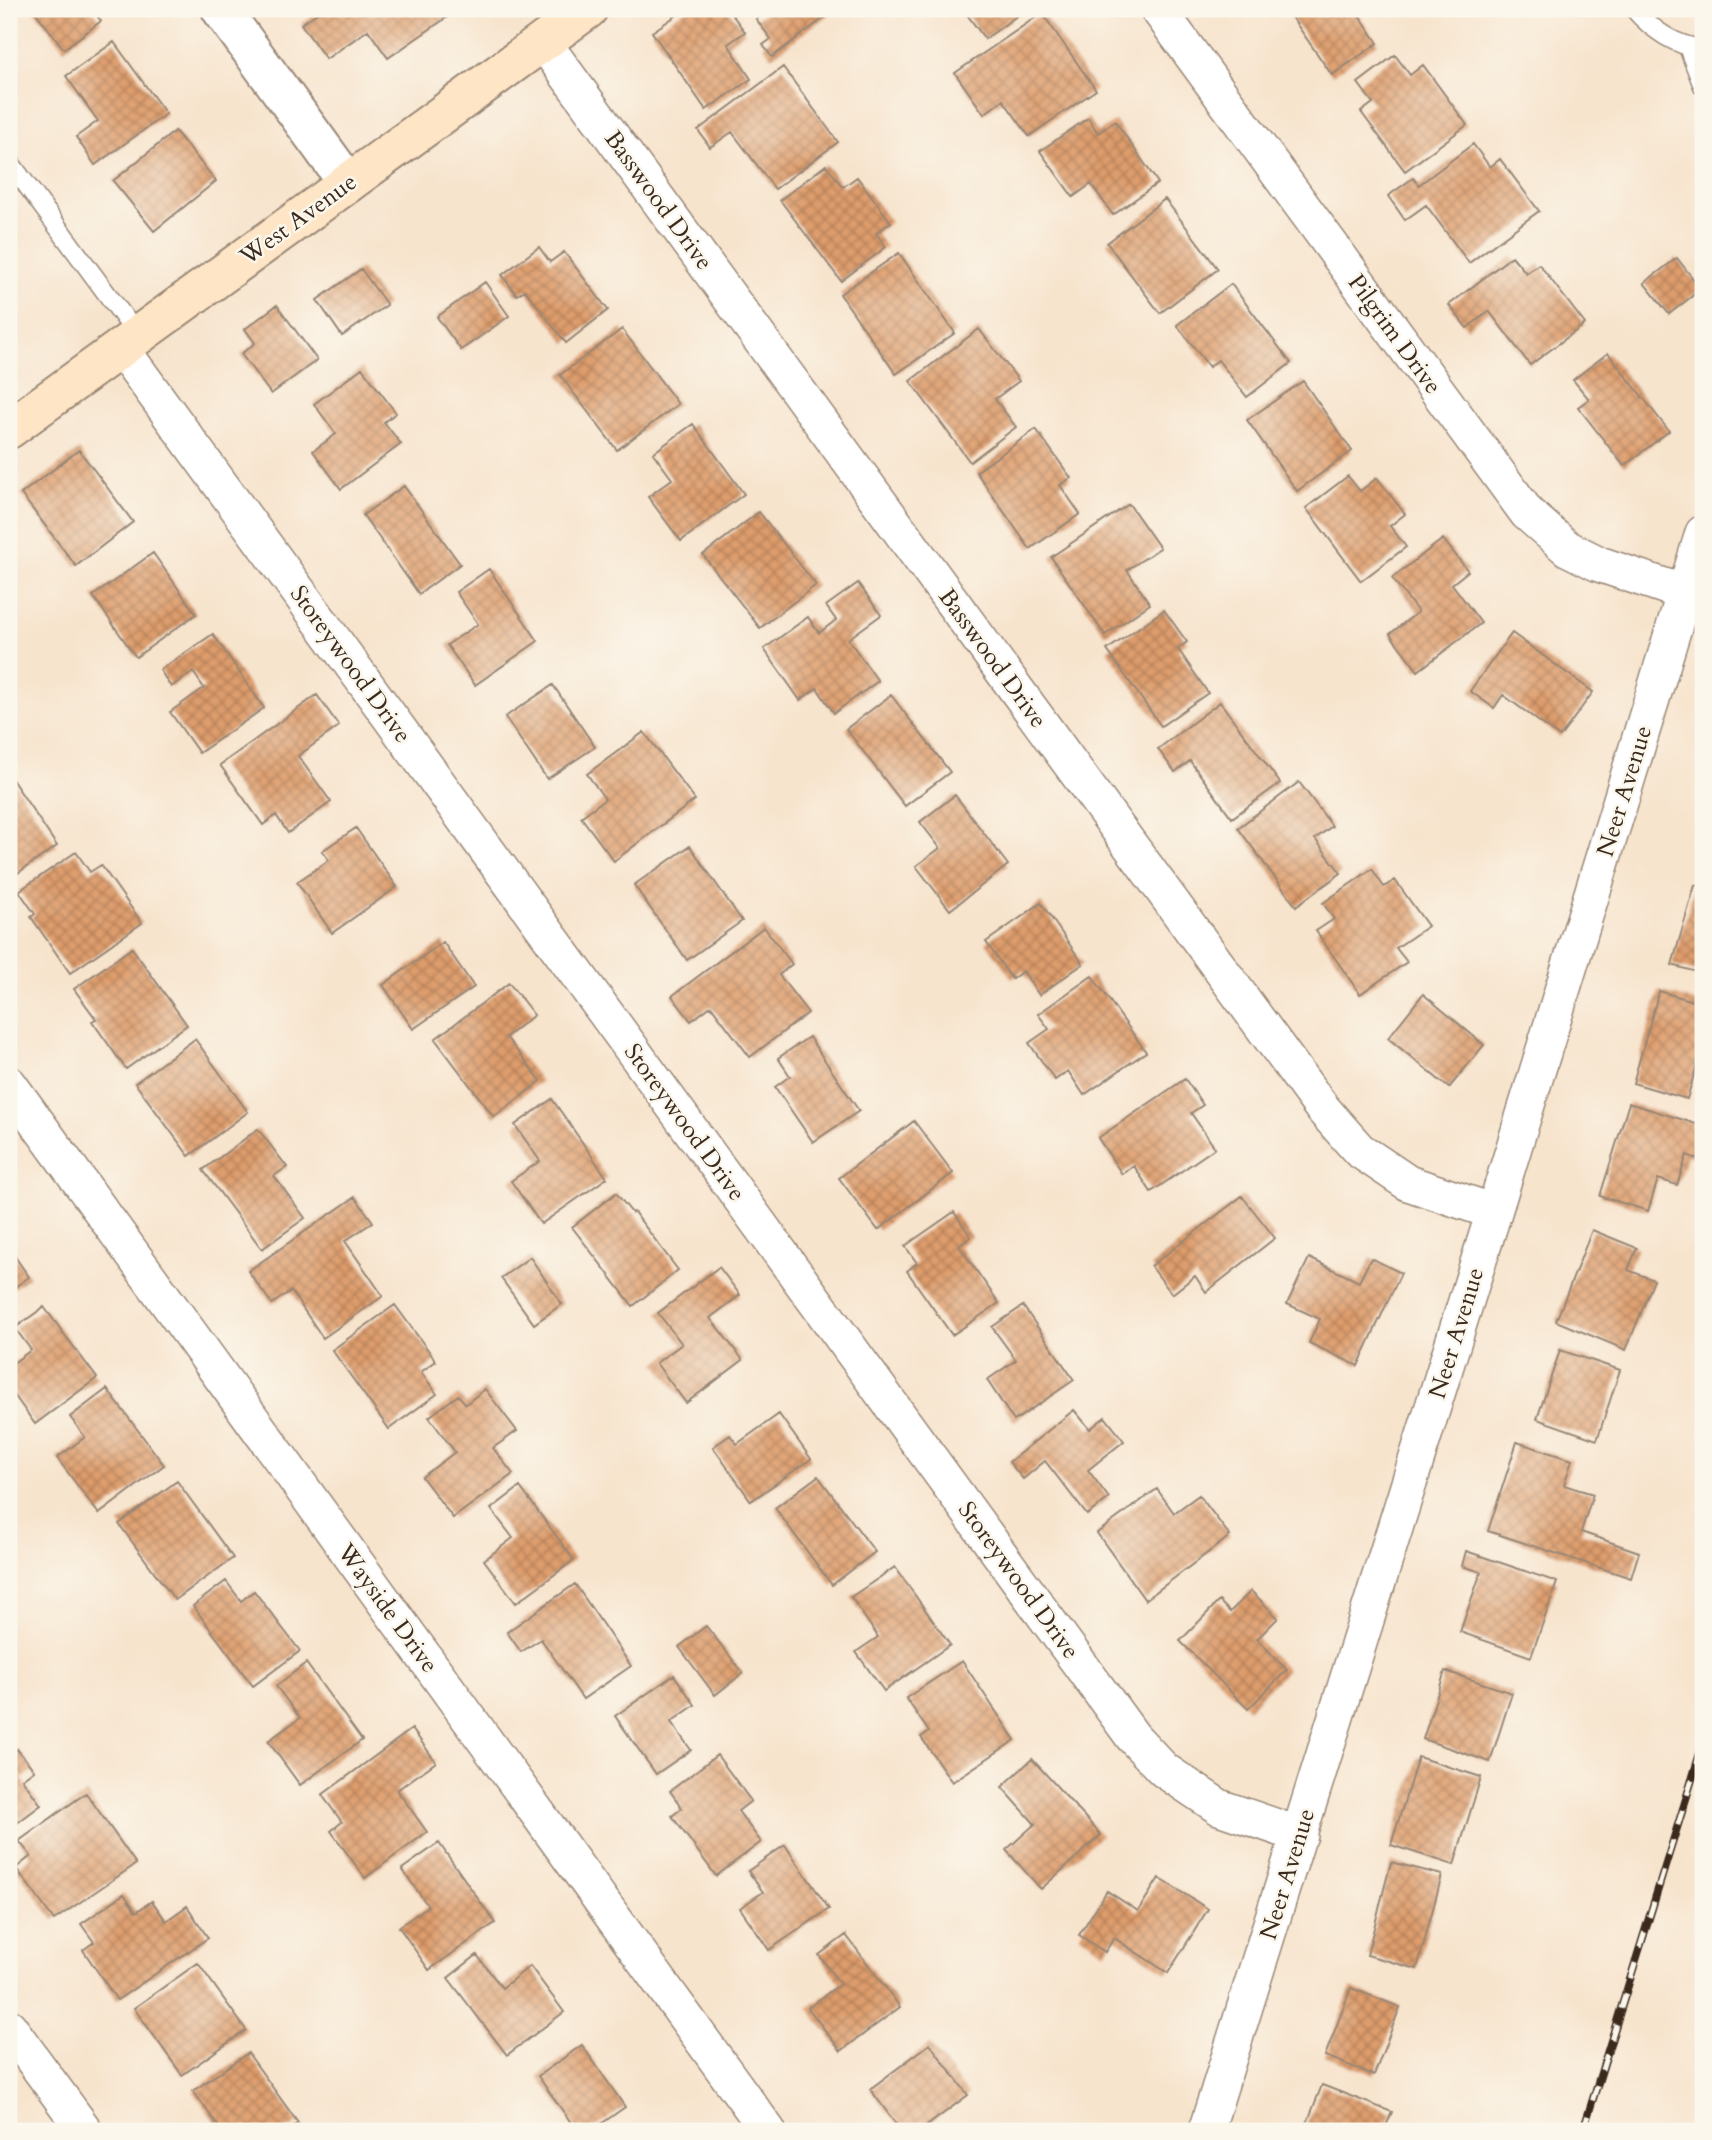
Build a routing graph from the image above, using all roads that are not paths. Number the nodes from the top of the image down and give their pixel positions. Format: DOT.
graph roads {
  1 [pos="221,9"];
  2 [pos="588,9"];
  3 [pos="1158,9"];
  4 [pos="1634,9"];
  5 [pos="543,42"];
  6 [pos="1695,48"];
  7 [pos="1703,86"];
  8 [pos="9,161"];
  9 [pos="348,183"];
  10 [pos="130,342"];
  11 [pos="9,429"];
  12 [pos="1703,533"];
  13 [pos="1685,593"];
  14 [pos="9,1084"];
  15 [pos="1494,1212"];
  16 [pos="1300,1835"];
  17 [pos="9,2027"];
  18 [pos="85,2131"];
  19 [pos="768,2131"];
  20 [pos="1206,2131"];
  1 -- 9 [label="street"];
  2 -- 5 [label="main road, West Avenue"];
  3 -- 13 [label="street, Pilgrim Drive"];
  4 -- 6 [label="lane"];
  5 -- 9 [label="main road, West Avenue"];
  5 -- 15 [label="street, Basswood Drive"];
  6 -- 7 [label="lane"];
  8 -- 10 [label="lane"];
  9 -- 10 [label="main road, West Avenue"];
  10 -- 11 [label="main road, West Avenue"];
  10 -- 16 [label="street, Storeywood Drive"];
  12 -- 13 [label="street, Neer Avenue"];
  13 -- 15 [label="street, Neer Avenue"];
  14 -- 19 [label="street, Wayside Drive"];
  15 -- 16 [label="street, Neer Avenue"];
  16 -- 20 [label="street, Neer Avenue"];
  17 -- 18 [label="street"];
}
